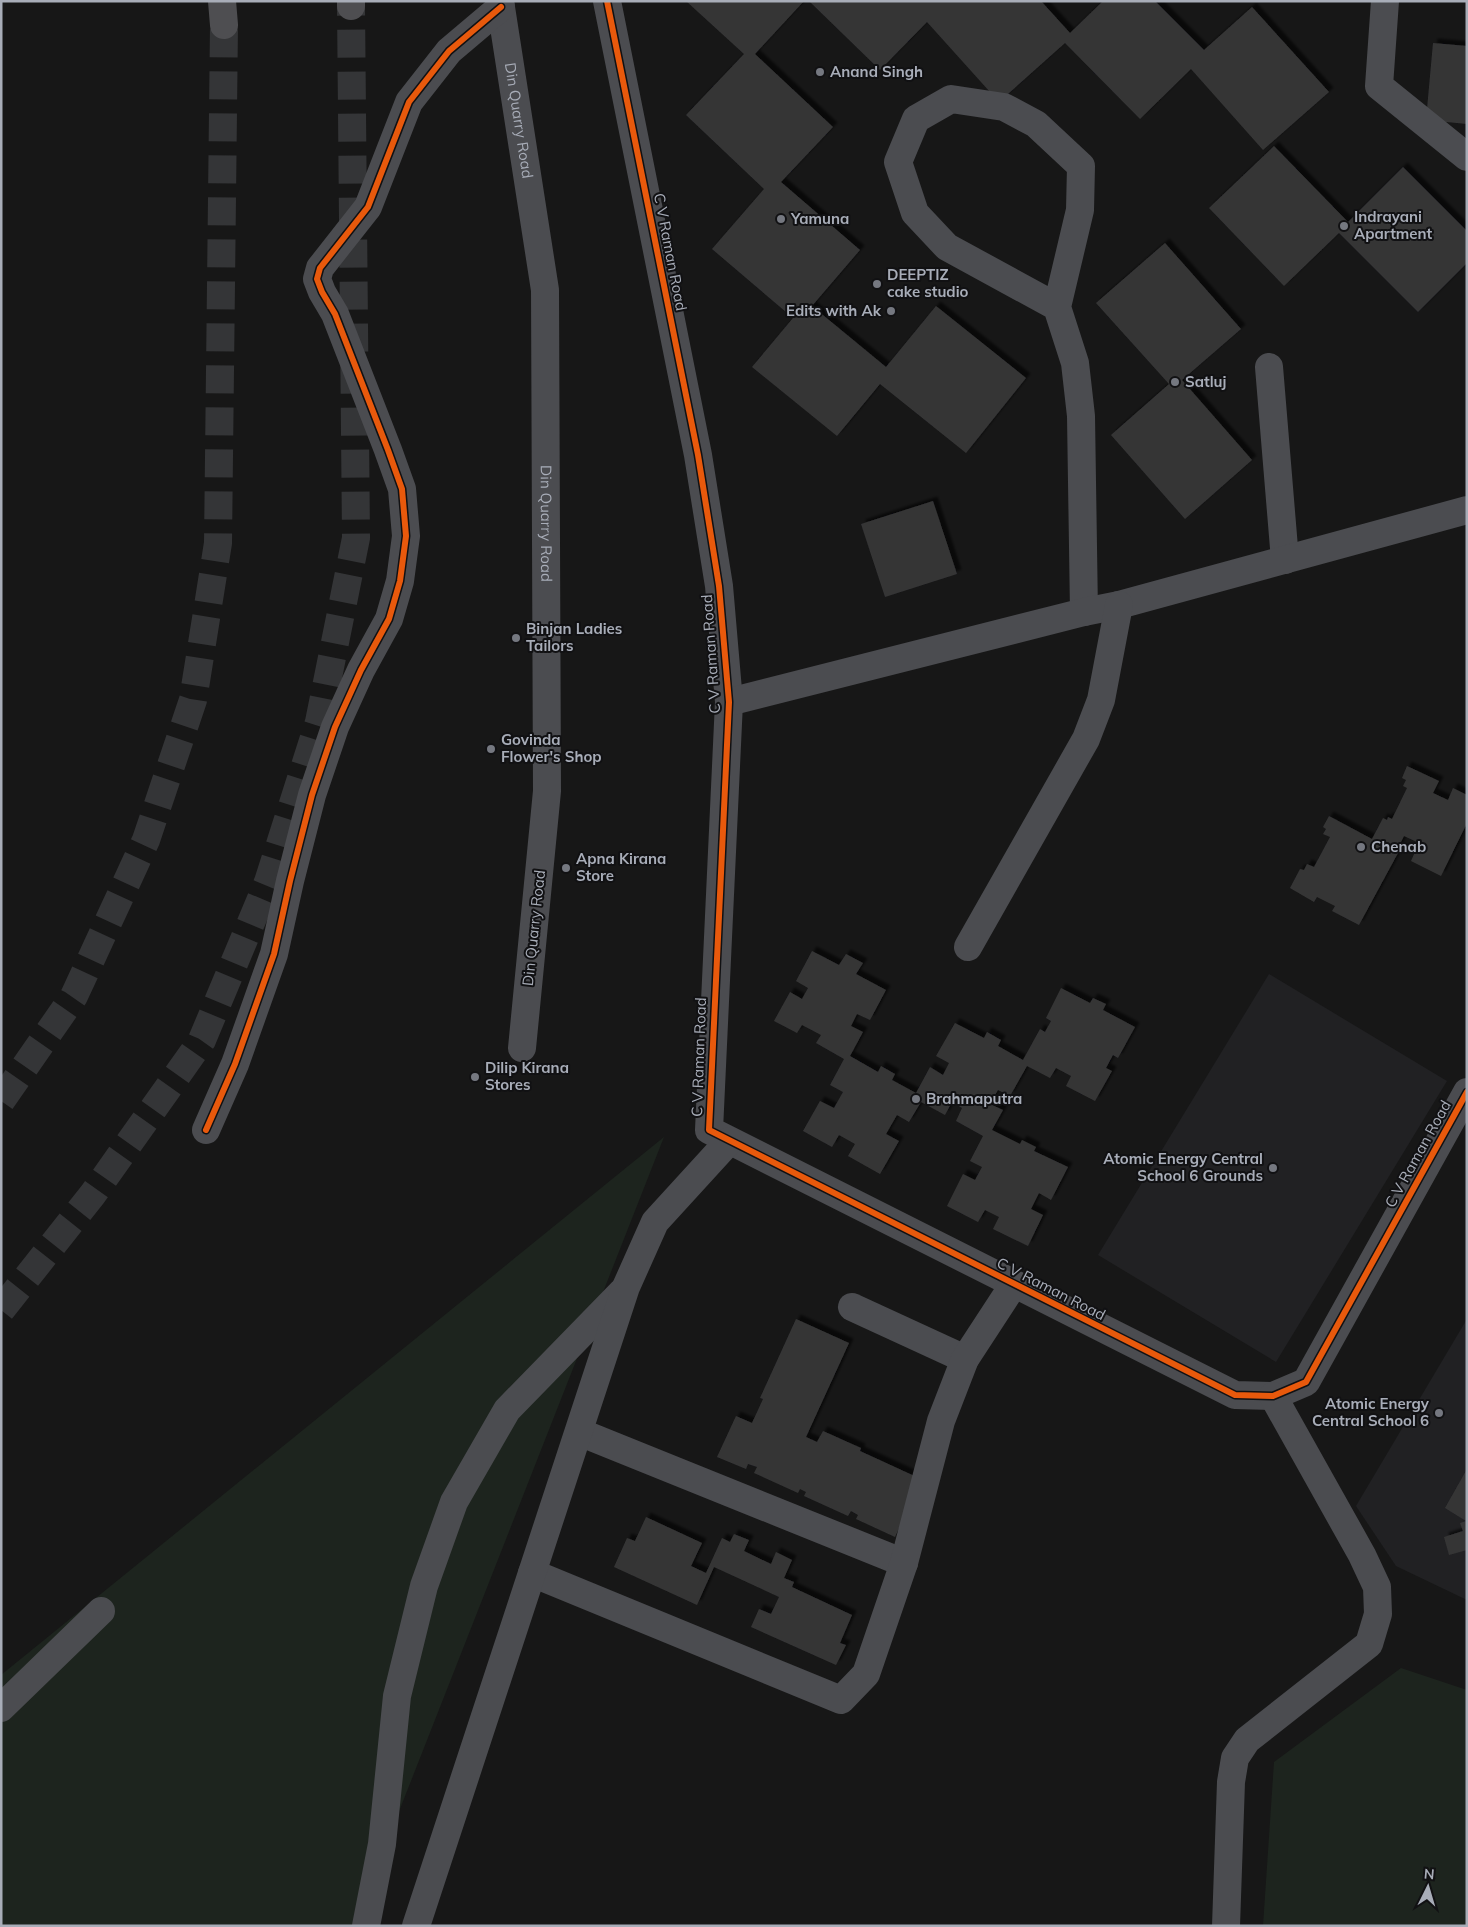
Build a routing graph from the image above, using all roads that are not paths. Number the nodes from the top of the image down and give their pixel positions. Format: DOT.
graph roads {
  1 [pos="607,1"];
  2 [pos="1385,1"];
  3 [pos="500,4"];
  4 [pos="1467,157"];
  5 [pos="1057,307"];
  6 [pos="1269,366"];
  7 [pos="1467,510"];
  8 [pos="1285,560"];
  9 [pos="1120,605"];
  10 [pos="1084,612"];
  11 [pos="729,702"];
  12 [pos="968,947"];
  13 [pos="522,1048"];
  14 [pos="1467,1092"];
  15 [pos="206,1130"];
  16 [pos="729,1141"];
  17 [pos="1014,1284"];
  18 [pos="626,1287"];
  19 [pos="852,1307"];
  20 [pos="965,1359"];
  21 [pos="1274,1396"];
  22 [pos="579,1432"];
  23 [pos="904,1563"];
  24 [pos="532,1573"];
  25 [pos="102,1611"];
  26 [pos="1,1708"];
  27 [pos="366,1926"];
  28 [pos="416,1926"];
  29 [pos="1226,1926"];
  1 -- 11 [label="street, C V Raman Road"];
  2 -- 4 [label="street"];
  3 -- 13 [label="street, Din Quarry Road"];
  3 -- 15 [label="street"];
  5 -- 5 [label="street"];
  5 -- 10 [label="street"];
  6 -- 8 [label="street"];
  7 -- 8 [label="street"];
  8 -- 9 [label="street"];
  9 -- 10 [label="street"];
  9 -- 12 [label="street"];
  10 -- 11 [label="street"];
  11 -- 16 [label="street, C V Raman Road"];
  14 -- 21 [label="street, C V Raman Road"];
  16 -- 17 [label="street, C V Raman Road"];
  16 -- 18 [label="street"];
  17 -- 20 [label="street"];
  17 -- 21 [label="street, C V Raman Road"];
  18 -- 22 [label="street"];
  18 -- 27 [label="street"];
  19 -- 20 [label="street"];
  20 -- 23 [label="street"];
  21 -- 29 [label="street"];
  22 -- 23 [label="street"];
  22 -- 24 [label="street"];
  23 -- 24 [label="street"];
  24 -- 28 [label="street"];
  25 -- 26 [label="street"];
}
